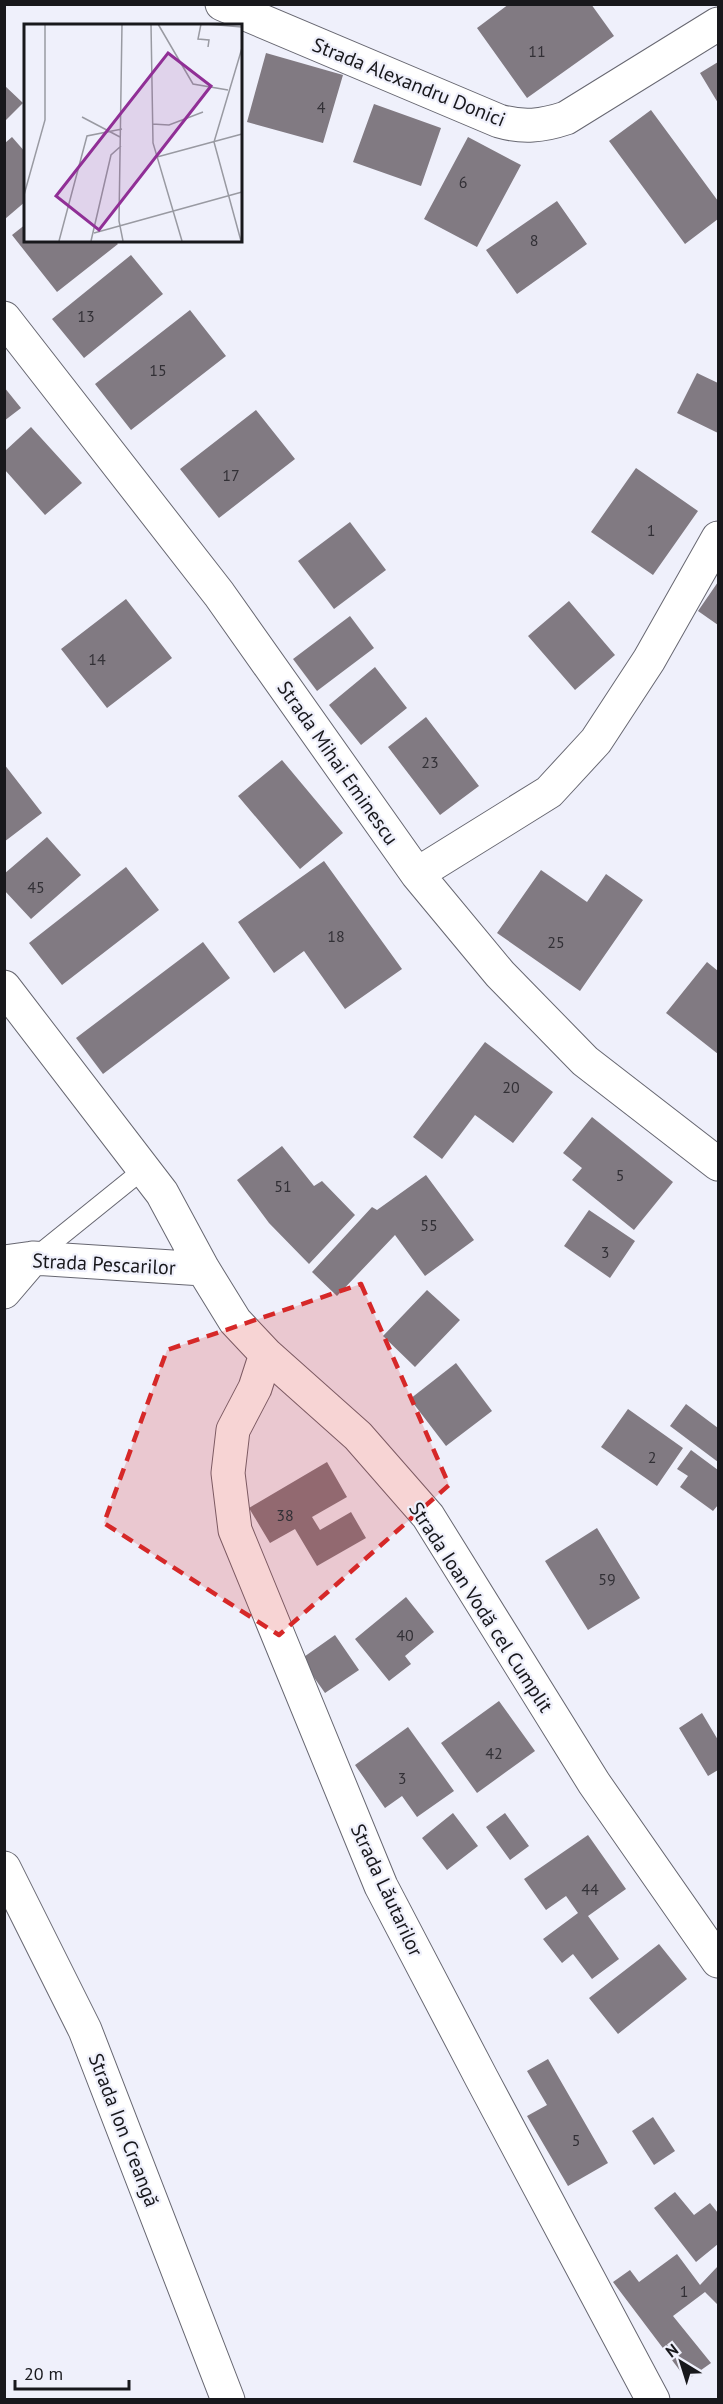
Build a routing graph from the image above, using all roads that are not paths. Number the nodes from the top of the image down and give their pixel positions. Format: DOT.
graph roads {
  1 [pos="222,4"];
  2 [pos="718,24"];
  3 [pos="4,318"];
  4 [pos="718,538"];
  5 [pos="417,874"];
  6 [pos="4,987"];
  7 [pos="718,1164"];
  8 [pos="144,1169"];
  9 [pos="19,1260"];
  10 [pos="203,1269"];
  11 [pos="4,1292"];
  12 [pos="266,1354"];
  13 [pos="4,1868"];
  14 [pos="718,1961"];
  15 [pos="228,2400"];
  16 [pos="653,2400"];
  1 -- 2 [label="street, Strada Alexandru Donici"];
  3 -- 5 [label="street, Strada Mihai Eminescu"];
  4 -- 5 [label="street"];
  5 -- 7 [label="street, Strada Mihai Eminescu"];
  6 -- 8 [label="street, Strada Ioan Vodă cel Cumplit"];
  8 -- 9 [label="lane"];
  8 -- 10 [label="street, Strada Ioan Vodă cel Cumplit"];
  9 -- 10 [label="street, Strada Pescarilor"];
  9 -- 11 [label="street"];
  10 -- 12 [label="street, Strada Ioan Vodă cel Cumplit"];
  12 -- 14 [label="street, Strada Ioan Vodă cel Cumplit"];
  12 -- 16 [label="street, Strada Lăutarilor"];
  13 -- 15 [label="street, Strada Ion Creangă"];
}
